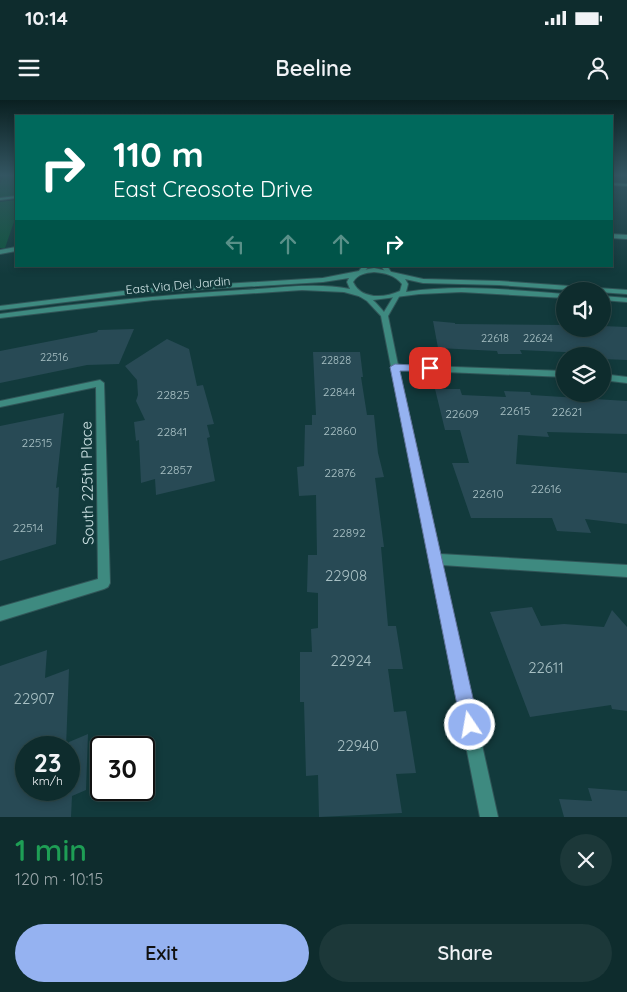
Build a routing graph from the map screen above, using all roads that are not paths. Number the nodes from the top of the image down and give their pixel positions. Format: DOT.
graph roads {
  1 [pos="613,236"];
  2 [pos="627,237"];
  3 [pos="15,249"];
  4 [pos="0,252"];
  5 [pos="365,267"];
  6 [pos="386,269"];
  7 [pos="358,274"];
  8 [pos="399,276"];
  9 [pos="627,292"];
  10 [pos="360,294"];
  11 [pos="398,295"];
  12 [pos="556,295"];
  13 [pos="611,299"];
  14 [pos="627,300"];
  15 [pos="0,308"];
  16 [pos="0,316"];
  17 [pos="384,316"];
  18 [pos="395,367"];
  19 [pos="556,374"];
  20 [pos="611,378"];
  21 [pos="627,380"];
  22 [pos="0,404"];
  23 [pos="435,559"];
  24 [pos="627,571"];
  25 [pos="0,614"];
  26 [pos="489,817"];
  1 -- 2 [label="street"];
  3 -- 4 [label="street"];
  5 -- 7 [label="street"];
  6 -- 7 [label="street, East Via Del Jardin"];
  6 -- 8 [label="street, East Via Del Jardin"];
  7 -- 10 [label="street"];
  7 -- 15 [label="street, East Via Del Jardin"];
  8 -- 9 [label="street"];
  8 -- 11 [label="street"];
  10 -- 11 [label="street, East Via Del Jardin"];
  10 -- 16 [label="street, East Via Del Jardin"];
  10 -- 17 [label="street"];
  11 -- 12 [label="street"];
  11 -- 17 [label="street"];
  13 -- 14 [label="street"];
  17 -- 18 [label="street"];
  18 -- 19 [label="street"];
  18 -- 23 [label="street"];
  20 -- 21 [label="street"];
  22 -- 25 [label="street, South 225th Place"];
  23 -- 24 [label="street"];
  23 -- 26 [label="street"];
}
